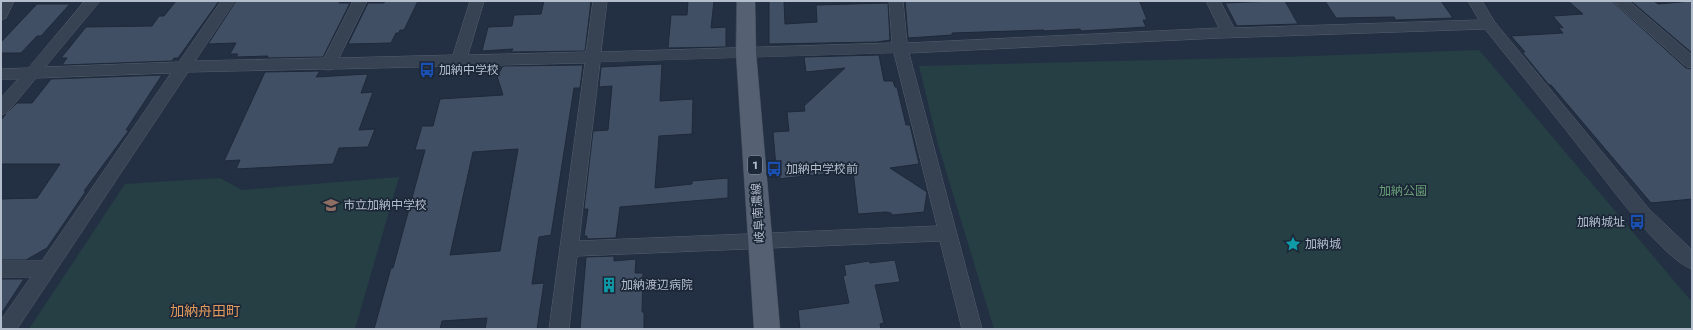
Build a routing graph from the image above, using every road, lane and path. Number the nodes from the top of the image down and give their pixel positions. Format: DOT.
graph roads {
  1 [pos="7,1"];
  2 [pos="93,1"];
  3 [pos="228,1"];
  4 [pos="360,1"];
  5 [pos="477,1"];
  6 [pos="600,1"];
  7 [pos="746,1"];
  8 [pos="896,1"];
  9 [pos="1213,1"];
  10 [pos="1475,1"];
  11 [pos="1620,1"];
  12 [pos="1,15"];
  13 [pos="1489,24"];
  14 [pos="1229,33"];
  15 [pos="900,48"];
  16 [pos="746,53"];
  17 [pos="593,58"];
  18 [pos="459,61"];
  19 [pos="1692,62"];
  20 [pos="328,65"];
  21 [pos="184,67"];
  22 [pos="33,72"];
  23 [pos="1,74"];
  24 [pos="1,109"];
  25 [pos="948,234"];
  26 [pos="760,241"];
  27 [pos="569,249"];
  28 [pos="1692,261"];
  29 [pos="1,269"];
  30 [pos="48,269"];
  31 [pos="6,329"];
  32 [pos="559,329"];
  33 [pos="767,329"];
  34 [pos="972,329"];
  1 -- 12 [label="street"];
  2 -- 22 [label="street"];
  3 -- 21 [label="street"];
  4 -- 20 [label="street"];
  5 -- 18 [label="street"];
  6 -- 17 [label="street"];
  7 -- 16 [label="main road, 岐阜南濃線 / 1"];
  8 -- 15 [label="street"];
  9 -- 14 [label="street"];
  10 -- 13 [label="street"];
  11 -- 19 [label="street"];
  13 -- 14 [label="street"];
  13 -- 28 [label="street"];
  14 -- 15 [label="street"];
  15 -- 16 [label="street"];
  15 -- 25 [label="street"];
  16 -- 17 [label="street"];
  16 -- 26 [label="main road, 岐阜南濃線 / 1"];
  17 -- 18 [label="street"];
  17 -- 27 [label="street"];
  18 -- 20 [label="street"];
  20 -- 21 [label="street"];
  21 -- 22 [label="street"];
  21 -- 30 [label="street"];
  22 -- 23 [label="street"];
  22 -- 24 [label="street"];
  25 -- 26 [label="street"];
  25 -- 34 [label="street"];
  26 -- 27 [label="street"];
  26 -- 33 [label="main road, 岐阜南濃線 / 1"];
  27 -- 32 [label="street"];
  29 -- 30 [label="street"];
  30 -- 31 [label="street"];
}
